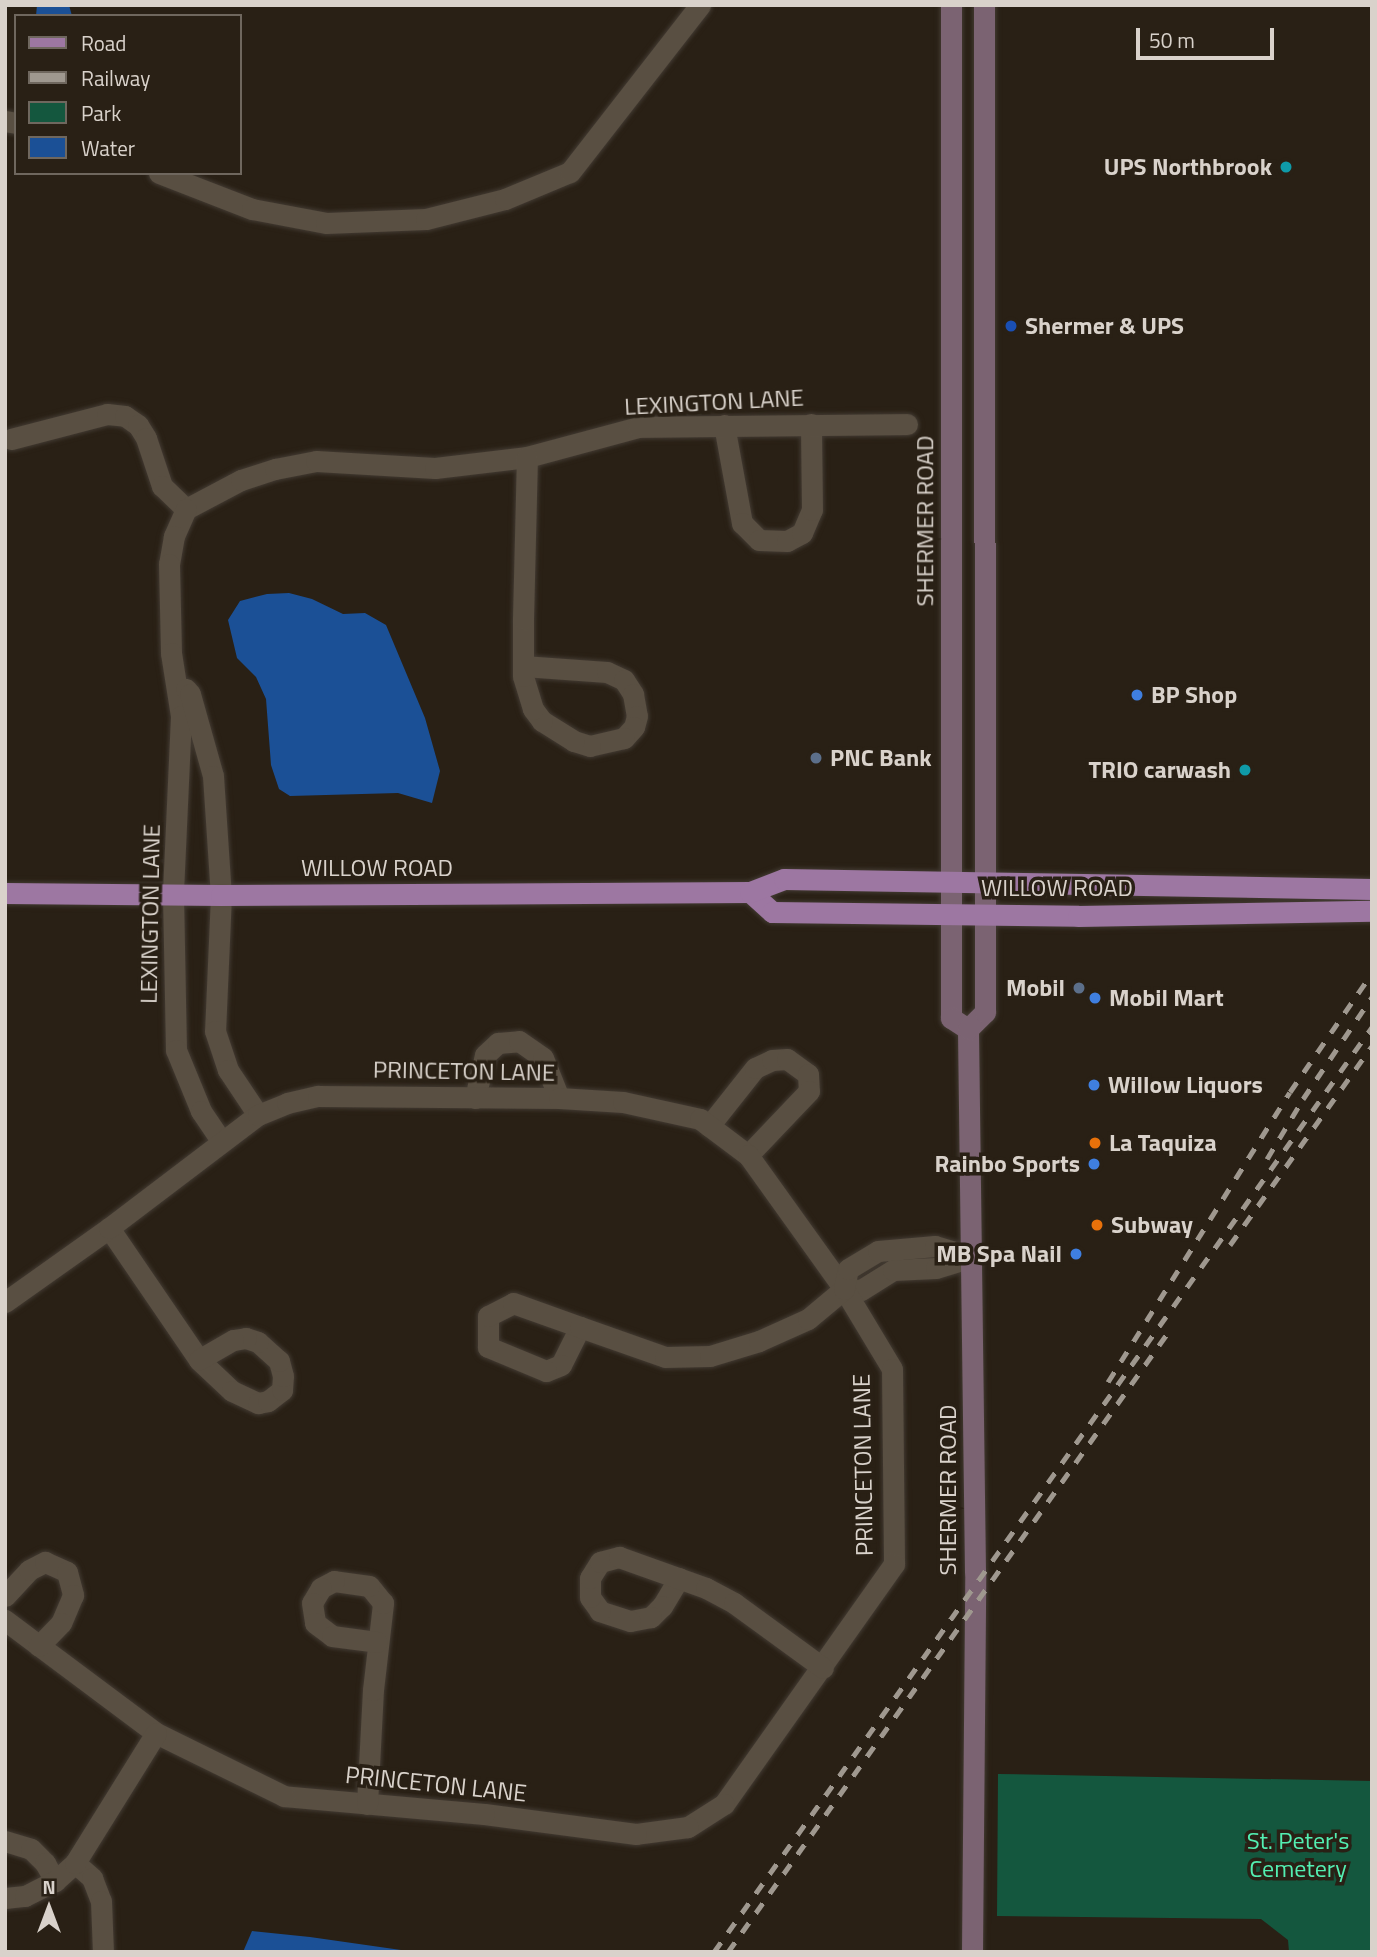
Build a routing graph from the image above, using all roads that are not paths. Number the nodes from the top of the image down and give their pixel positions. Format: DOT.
graph roads {
  1 [pos="700,5"];
  2 [pos="951,5"];
  3 [pos="984,5"];
  4 [pos="164,175"];
  5 [pos="811,424"];
  6 [pos="907,424"];
  7 [pos="724,425"];
  8 [pos="11,439"];
  9 [pos="527,457"];
  10 [pos="186,509"];
  11 [pos="523,666"];
  12 [pos="174,676"];
  13 [pos="209,762"];
  14 [pos="180,764"];
  15 [pos="951,882"];
  16 [pos="986,882"];
  17 [pos="1372,889"];
  18 [pos="750,892"];
  19 [pos="5,893"];
  20 [pos="173,894"];
  21 [pos="221,895"];
  22 [pos="1372,911"];
  23 [pos="951,914"];
  24 [pos="986,914"];
  25 [pos="968,1029"];
  26 [pos="475,1098"];
  27 [pos="559,1098"];
  28 [pos="258,1115"];
  29 [pos="709,1126"];
  30 [pos="222,1142"];
  31 [pos="748,1155"];
  32 [pos="109,1228"];
  33 [pos="972,1257"];
  34 [pos="844,1289"];
  35 [pos="7,1295"];
  36 [pos="580,1327"];
  37 [pos="199,1360"];
  38 [pos="678,1578"];
  39 [pos="5,1596"];
  40 [pos="5,1620"];
  41 [pos="377,1643"];
  42 [pos="39,1646"];
  43 [pos="823,1668"];
  44 [pos="156,1733"];
  45 [pos="367,1804"];
  46 [pos="5,1841"];
  47 [pos="75,1863"];
  48 [pos="55,1881"];
  49 [pos="5,1898"];
  50 [pos="103,1952"];
  51 [pos="972,1952"];
  1 -- 4 [label="street"];
  2 -- 15 [label="main road, SHERMER ROAD"];
  3 -- 16 [label="main road"];
  5 -- 6 [label="street, LEXINGTON LANE"];
  5 -- 7 [label="street, LEXINGTON LANE"];
  5 -- 7 [label="street"];
  7 -- 9 [label="street, LEXINGTON LANE"];
  8 -- 10 [label="street"];
  9 -- 10 [label="street, LEXINGTON LANE"];
  9 -- 11 [label="street"];
  10 -- 12 [label="street, LEXINGTON LANE"];
  11 -- 11 [label="street"];
  12 -- 13 [label="street"];
  12 -- 14 [label="street, LEXINGTON LANE"];
  13 -- 14 [label="street"];
  13 -- 21 [label="street"];
  14 -- 20 [label="street, LEXINGTON LANE"];
  15 -- 16 [label="main road, WILLOW ROAD"];
  15 -- 18 [label="main road, WILLOW ROAD"];
  15 -- 23 [label="main road, SHERMER ROAD"];
  16 -- 17 [label="main road, WILLOW ROAD"];
  16 -- 24 [label="main road"];
  18 -- 21 [label="main road, WILLOW ROAD"];
  18 -- 23 [label="main road, WILLOW ROAD"];
  19 -- 20 [label="main road, WILLOW ROAD"];
  20 -- 21 [label="main road, WILLOW ROAD"];
  20 -- 30 [label="street, LEXINGTON LANE"];
  21 -- 28 [label="street"];
  22 -- 24 [label="main road, WILLOW ROAD"];
  23 -- 24 [label="main road, WILLOW ROAD"];
  23 -- 25 [label="main road, SHERMER ROAD"];
  24 -- 25 [label="main road"];
  25 -- 33 [label="main road, SHERMER ROAD"];
  26 -- 27 [label="street, PRINCETON LANE"];
  26 -- 27 [label="street"];
  26 -- 28 [label="street, PRINCETON LANE"];
  27 -- 29 [label="street, PRINCETON LANE"];
  28 -- 30 [label="street, PRINCETON LANE"];
  29 -- 31 [label="street, PRINCETON LANE"];
  29 -- 31 [label="street"];
  30 -- 32 [label="street, PRINCETON LANE"];
  31 -- 34 [label="street, PRINCETON LANE"];
  32 -- 35 [label="street, PRINCETON LANE"];
  32 -- 37 [label="street"];
  33 -- 34 [label="street"];
  33 -- 51 [label="main road, SHERMER ROAD"];
  34 -- 36 [label="street"];
  34 -- 43 [label="street, PRINCETON LANE"];
  38 -- 43 [label="street"];
  39 -- 42 [label="street"];
  40 -- 42 [label="street, PRINCETON LANE"];
  41 -- 45 [label="street"];
  42 -- 44 [label="street, PRINCETON LANE"];
  43 -- 45 [label="street, PRINCETON LANE"];
  44 -- 45 [label="street, PRINCETON LANE"];
  44 -- 47 [label="street"];
  46 -- 48 [label="street"];
  47 -- 48 [label="street"];
  47 -- 50 [label="street"];
  48 -- 49 [label="street"];
}
